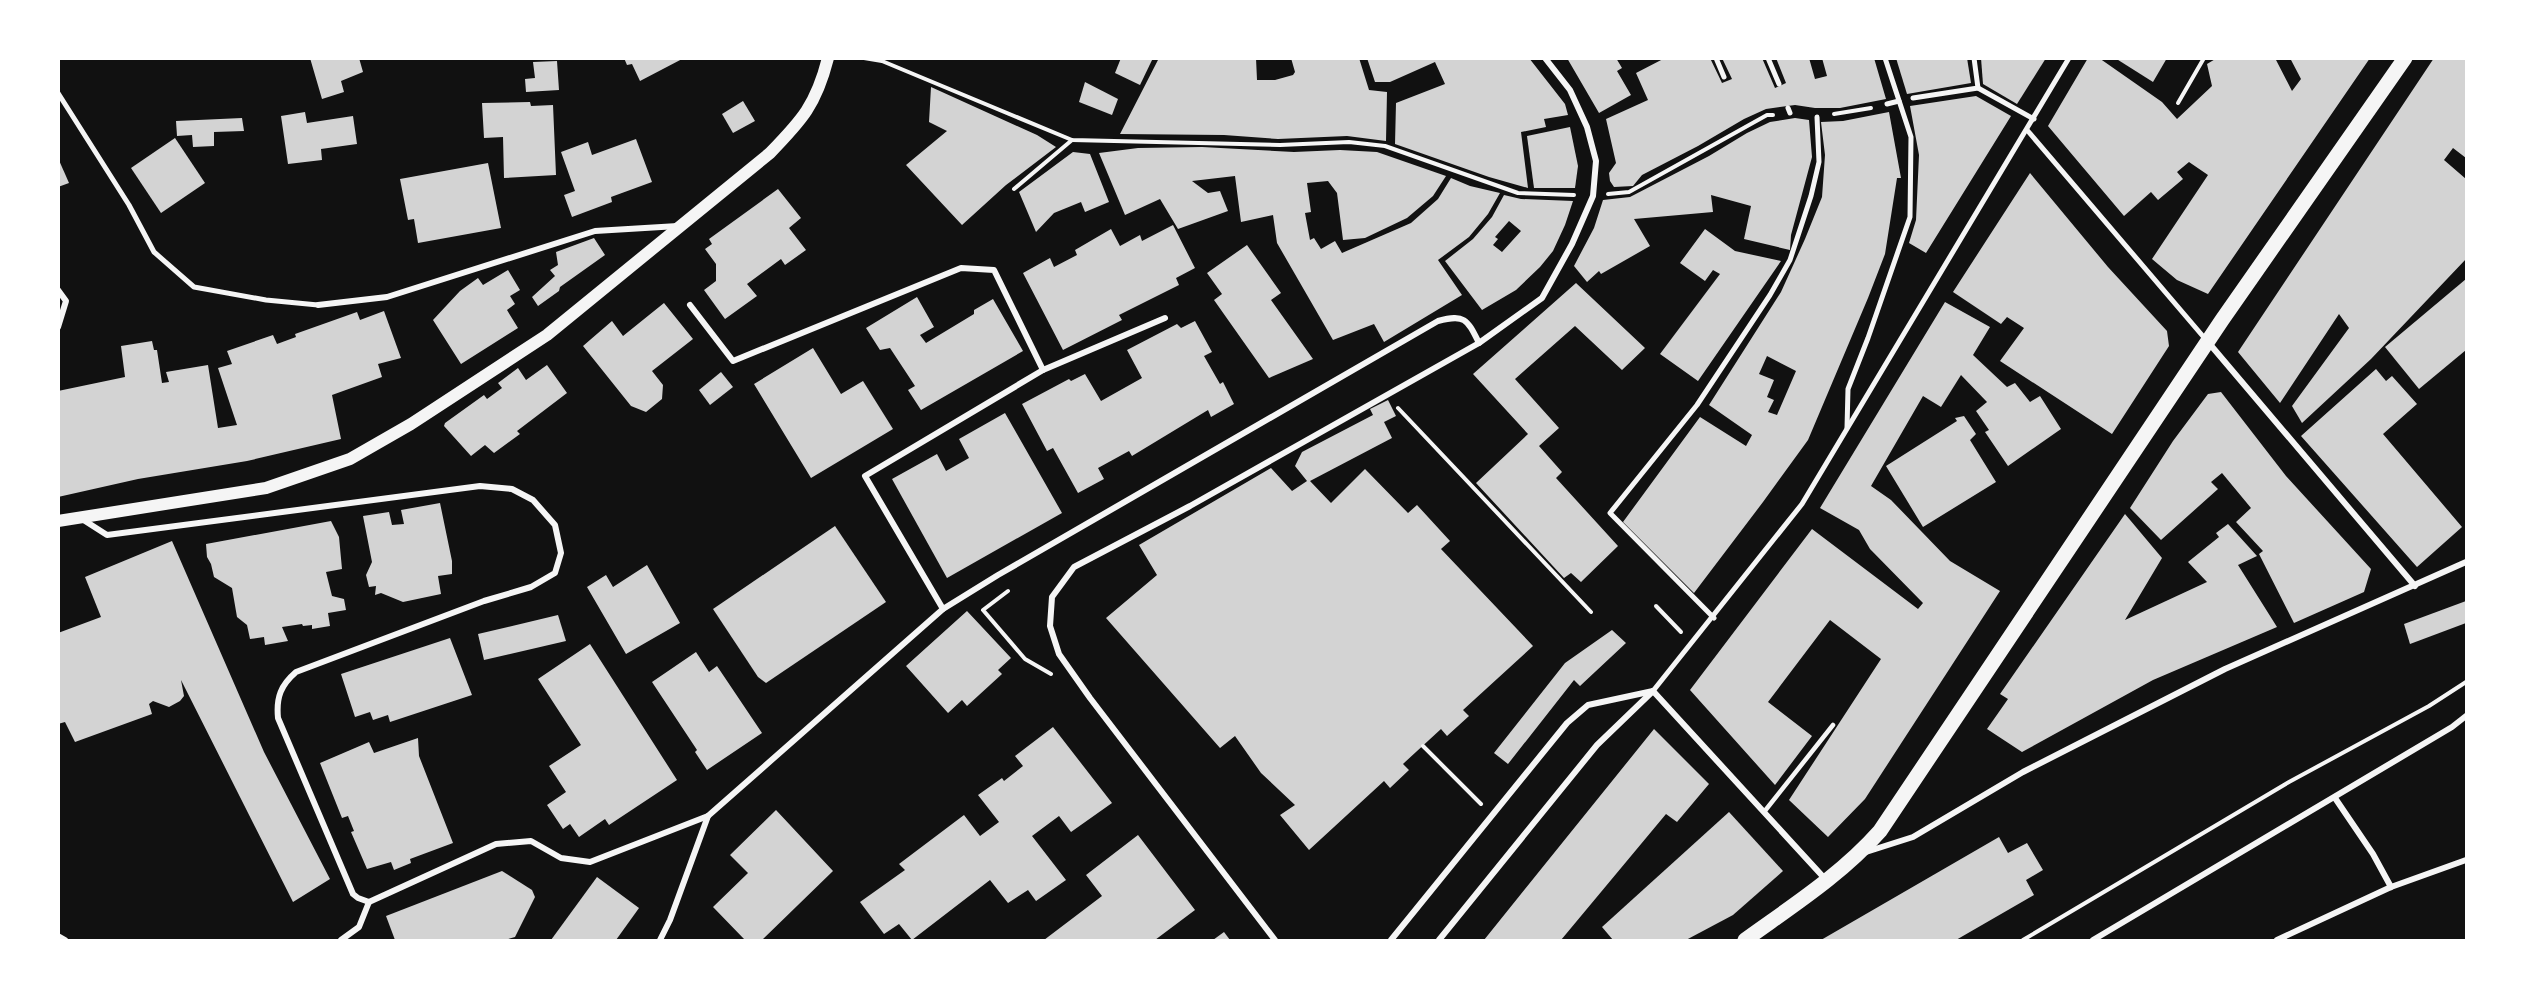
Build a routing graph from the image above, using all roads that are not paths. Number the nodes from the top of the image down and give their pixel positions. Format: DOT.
graph roads {
  1 [pos="828,58"];
  2 [pos="1545,58"];
  3 [pos="1716,58"];
  4 [pos="1768,58"];
  5 [pos="1885,58"];
  6 [pos="1974,58"];
  7 [pos="2069,58"];
  8 [pos="2405,58"];
  9 [pos="1724,77"];
  10 [pos="1779,84"];
  11 [pos="1978,88"];
  12 [pos="58,93"];
  13 [pos="1913,98"];
  14 [pos="1899,100"];
  15 [pos="1887,104"];
  16 [pos="1817,117"];
  17 [pos="2034,119"];
  18 [pos="2027,130"];
  19 [pos="681,226"];
  20 [pos="58,290"];
  21 [pos="690,304"];
  22 [pos="318,305"];
  23 [pos="1165,318"];
  24 [pos="58,327"];
  25 [pos="2208,342"];
  26 [pos="1479,343"];
  27 [pos="1043,369"];
  28 [pos="1847,430"];
  29 [pos="79,518"];
  30 [pos="58,521"];
  31 [pos="2466,562"];
  32 [pos="2415,586"];
  33 [pos="943,609"];
  34 [pos="1714,618"];
  35 [pos="1653,691"];
  36 [pos="2466,716"];
  37 [pos="1833,725"];
  38 [pos="2335,798"];
  39 [pos="1764,812"];
  40 [pos="708,816"];
  41 [pos="1860,854"];
  42 [pos="2466,860"];
  43 [pos="1827,881"];
  44 [pos="2391,887"];
  45 [pos="369,902"];
  46 [pos="58,936"];
  47 [pos="65,940"];
  48 [pos="341,940"];
  49 [pos="660,940"];
  50 [pos="1275,940"];
  51 [pos="1391,940"];
  52 [pos="1439,940"];
  53 [pos="1745,940"];
  54 [pos="2093,940"];
  55 [pos="2277,940"];
  1 -- 19 [label="main road"];
  2 -- 26 [label="street"];
  3 -- 9 [label="street"];
  4 -- 10 [label="street"];
  5 -- 14 [label="street"];
  6 -- 11 [label="street"];
  7 -- 17 [label="street"];
  8 -- 25 [label="main road"];
  11 -- 13 [label="street"];
  11 -- 17 [label="street"];
  12 -- 22 [label="street"];
  14 -- 15 [label="street"];
  14 -- 28 [label="street"];
  16 -- 34 [label="street"];
  17 -- 18 [label="street"];
  18 -- 25 [label="street"];
  18 -- 28 [label="street"];
  19 -- 22 [label="street"];
  19 -- 29 [label="main road"];
  20 -- 24 [label="street"];
  21 -- 27 [label="street"];
  23 -- 27 [label="street"];
  25 -- 32 [label="street"];
  25 -- 41 [label="main road"];
  26 -- 33 [label="street"];
  26 -- 50 [label="street"];
  27 -- 33 [label="street"];
  28 -- 34 [label="street"];
  29 -- 30 [label="main road"];
  29 -- 45 [label="street"];
  31 -- 32 [label="street"];
  32 -- 41 [label="street"];
  33 -- 40 [label="street"];
  34 -- 35 [label="street"];
  35 -- 39 [label="street"];
  35 -- 51 [label="street"];
  35 -- 52 [label="street"];
  36 -- 38 [label="street"];
  37 -- 39 [label="lane"];
  38 -- 44 [label="street"];
  38 -- 54 [label="street"];
  39 -- 43 [label="street"];
  40 -- 45 [label="street"];
  40 -- 49 [label="street"];
  41 -- 43 [label="main road"];
  42 -- 44 [label="street"];
  43 -- 53 [label="main road"];
  44 -- 55 [label="street"];
  45 -- 48 [label="street"];
  46 -- 47 [label="street"];
}
